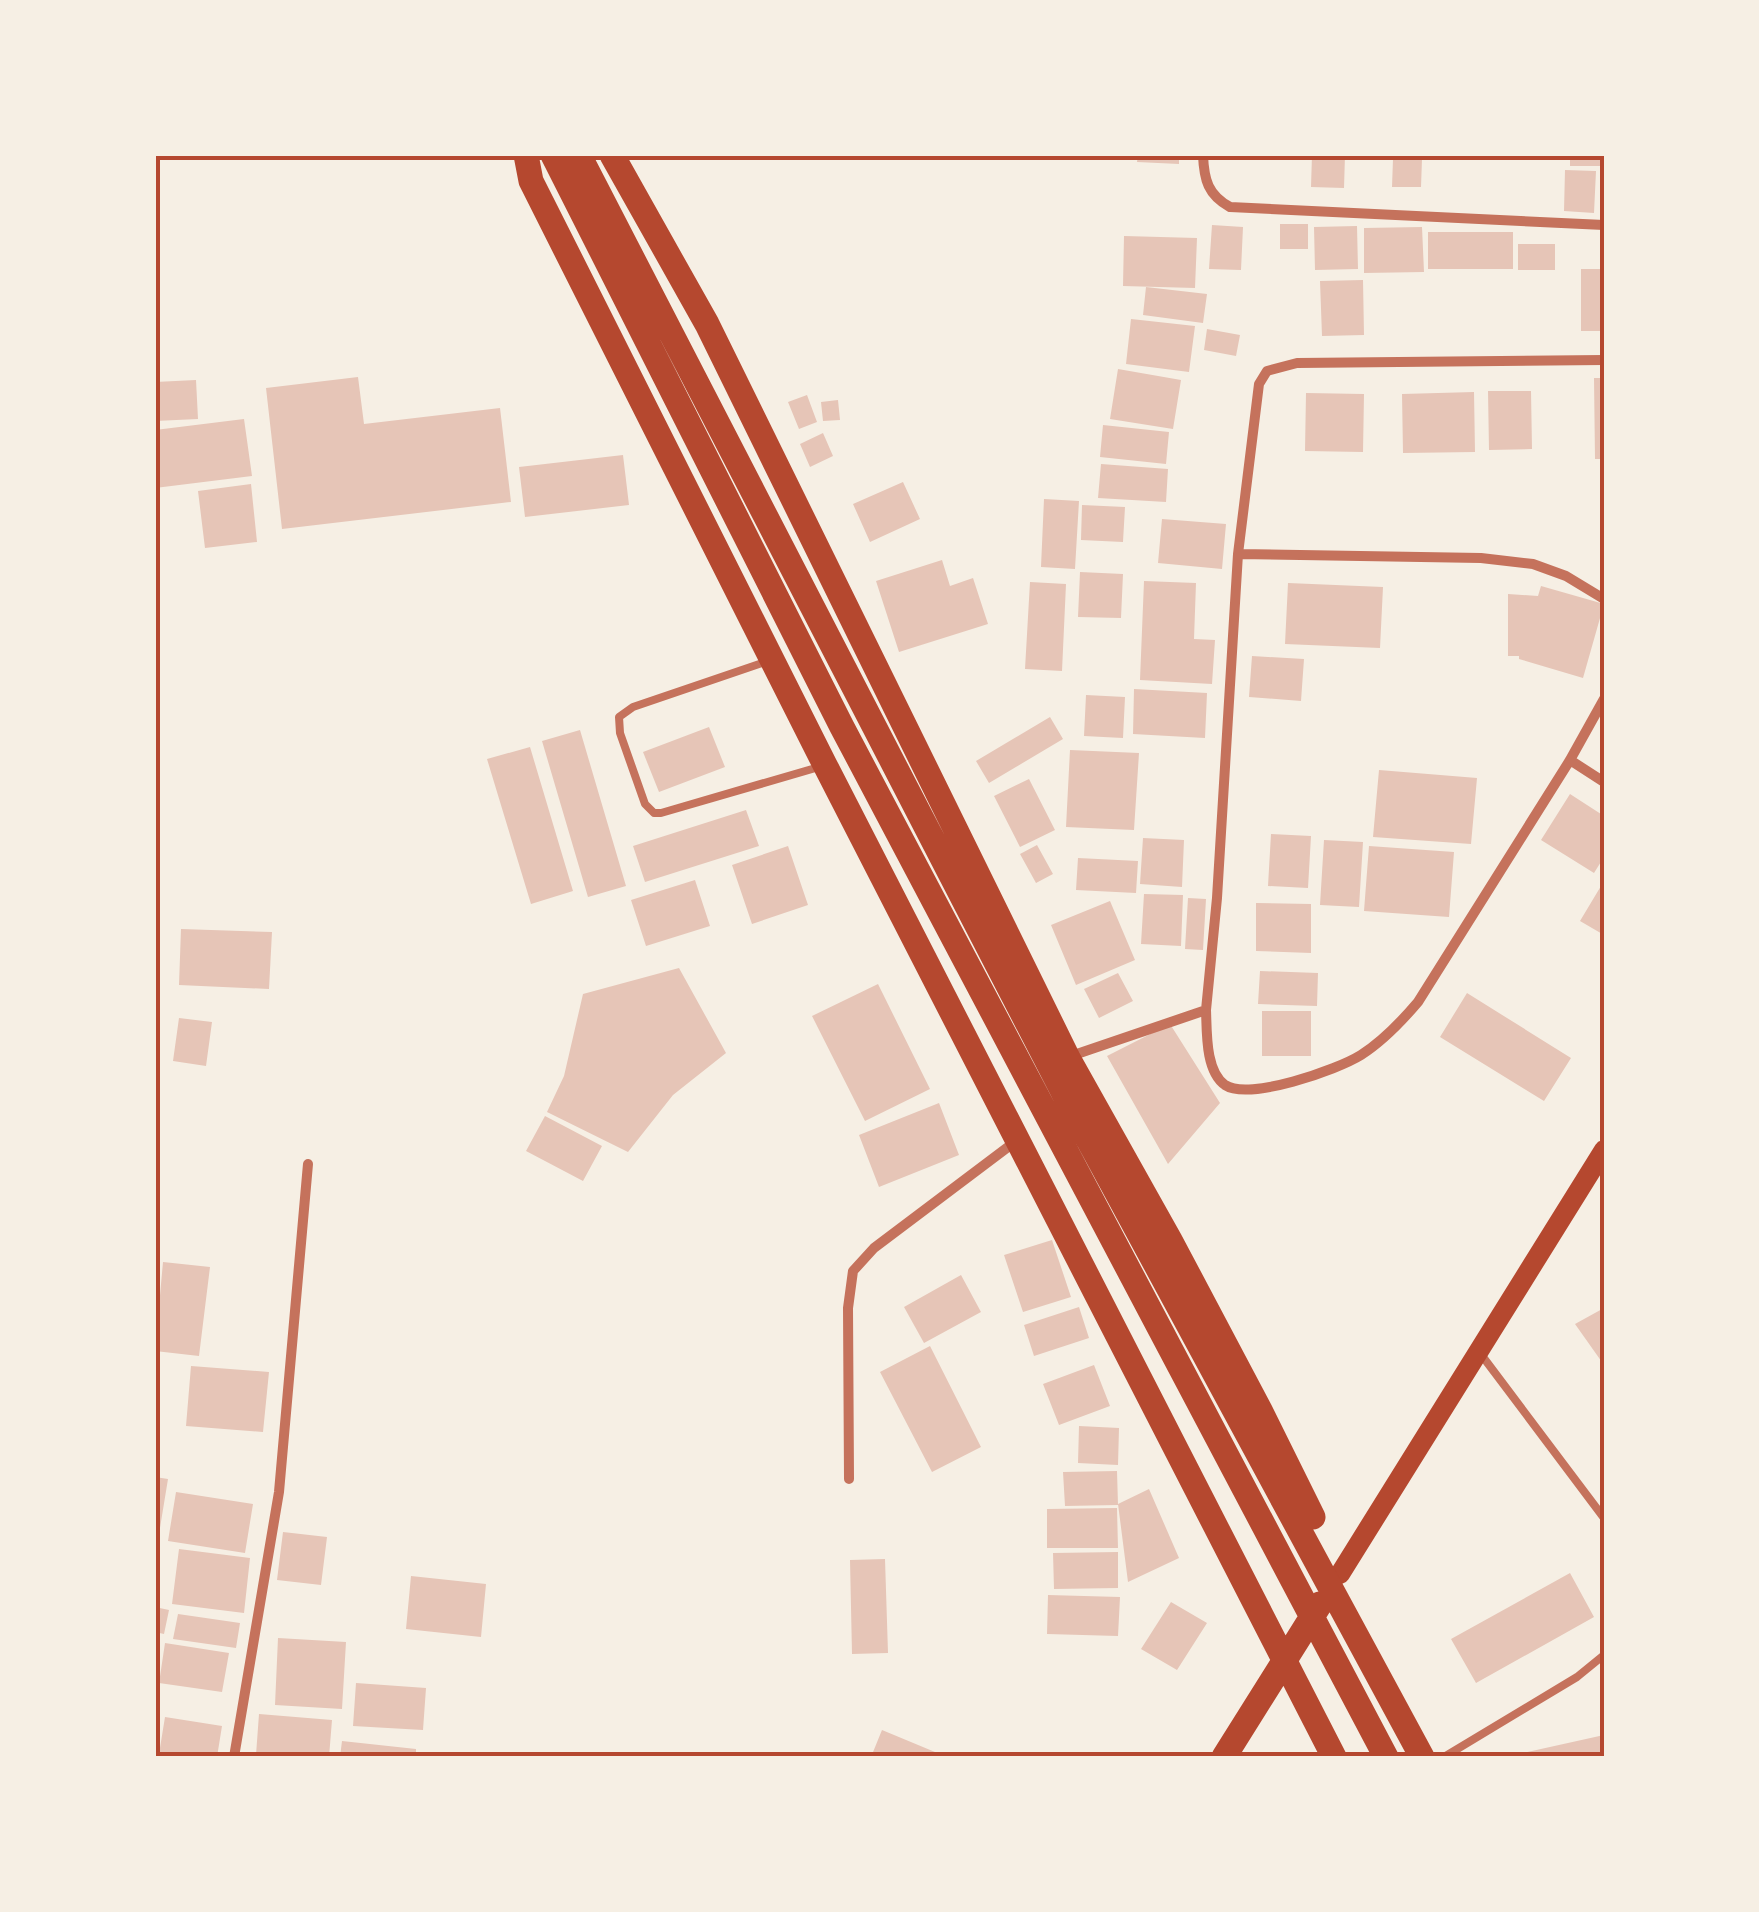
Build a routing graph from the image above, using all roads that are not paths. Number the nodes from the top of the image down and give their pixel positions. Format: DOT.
graph roads {
  1 [pos="526,155"];
  2 [pos="553,155"];
  3 [pos="579,155"];
  4 [pos="612,155"];
  5 [pos="1204,155"];
  6 [pos="1604,225"];
  7 [pos="1604,360"];
  8 [pos="1238,554"];
  9 [pos="1604,599"];
  10 [pos="772,659"];
  11 [pos="1604,700"];
  12 [pos="1570,760"];
  13 [pos="825,766"];
  14 [pos="1604,782"];
  15 [pos="1206,1010"];
  16 [pos="1068,1058"];
  17 [pos="1065,1121"];
  18 [pos="1017,1140"];
  19 [pos="1604,1150"];
  20 [pos="308,1164"];
  21 [pos="1478,1350"];
  22 [pos="849,1478"];
  23 [pos="1604,1518"];
  24 [pos="1340,1574"];
  25 [pos="1604,1655"];
  26 [pos="1284,1656"];
  27 [pos="234,1757"];
  28 [pos="1224,1757"];
  29 [pos="1334,1757"];
  30 [pos="1386,1757"];
  31 [pos="1422,1757"];
  32 [pos="1440,1757"];
  1 -- 10 [label="main road"];
  2 -- 17 [label="main road"];
  3 -- 17 [label="main road"];
  4 -- 16 [label="main road"];
  5 -- 6 [label="street"];
  7 -- 8 [label="street"];
  8 -- 9 [label="street"];
  8 -- 15 [label="street"];
  10 -- 13 [label="main road"];
  10 -- 13 [label="lane"];
  11 -- 12 [label="street"];
  12 -- 14 [label="street"];
  12 -- 15 [label="street"];
  13 -- 18 [label="main road"];
  15 -- 16 [label="street"];
  16 -- 24 [label="main road"];
  17 -- 30 [label="main road"];
  17 -- 31 [label="main road"];
  18 -- 22 [label="street"];
  18 -- 26 [label="main road"];
  19 -- 21 [label="main road"];
  20 -- 27 [label="street"];
  21 -- 23 [label="lane"];
  21 -- 24 [label="main road"];
  24 -- 26 [label="main road"];
  24 -- 32 [label="main road"];
  25 -- 32 [label="lane"];
  26 -- 28 [label="main road"];
  26 -- 29 [label="main road"];
}
